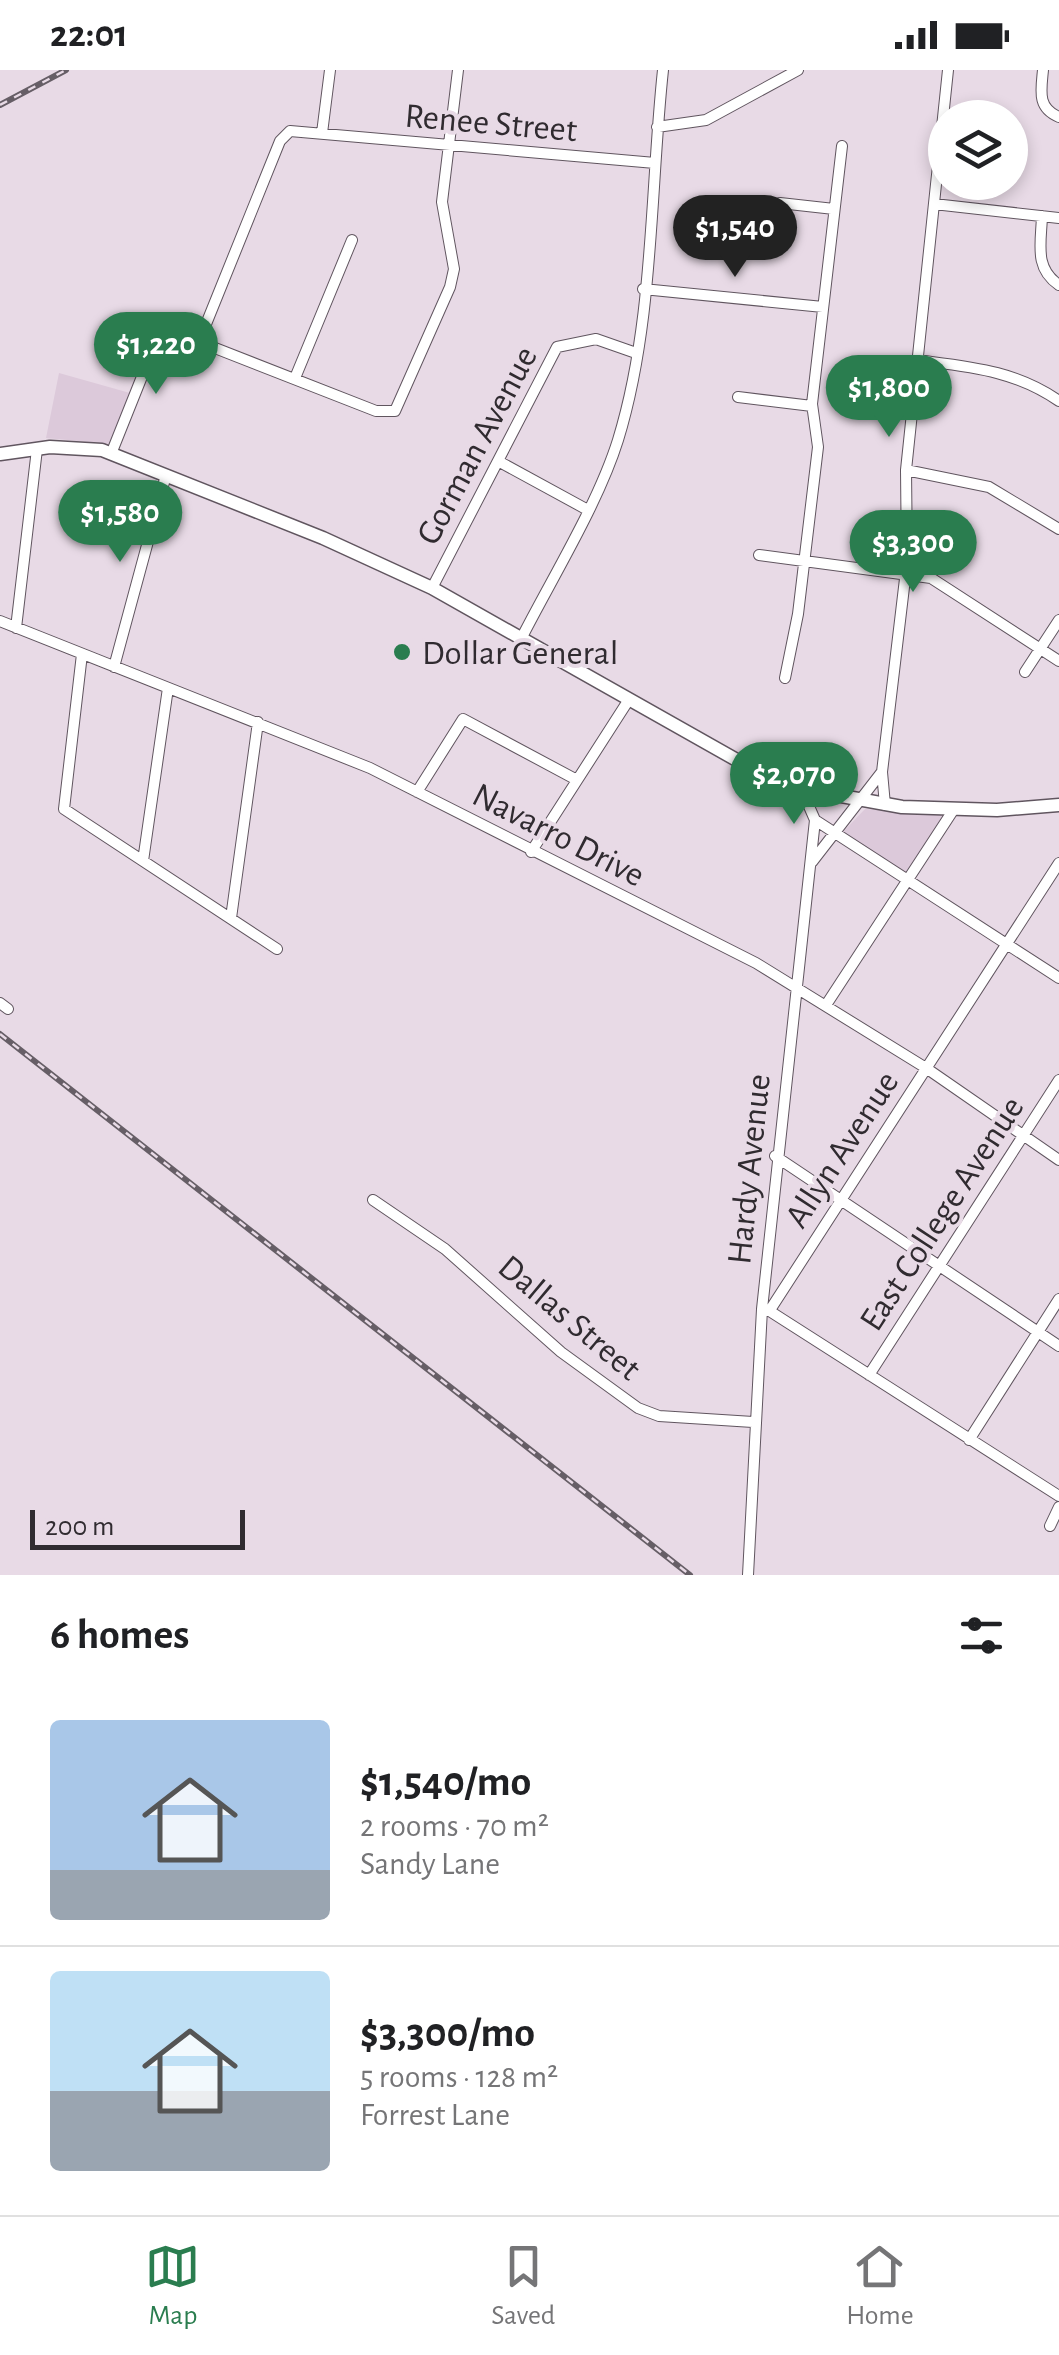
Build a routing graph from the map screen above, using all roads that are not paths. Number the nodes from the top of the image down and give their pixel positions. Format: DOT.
graph roads {
  1 [pos="330,70"];
  2 [pos="458,70"];
  3 [pos="663,70"];
  4 [pos="798,70"];
  5 [pos="948,70"];
  6 [pos="1044,70"];
  7 [pos="1059,117"];
  8 [pos="657,127"];
  9 [pos="322,133"];
  10 [pos="451,146"];
  11 [pos="842,146"];
  12 [pos="655,163"];
  13 [pos="780,203"];
  14 [pos="934,204"];
  15 [pos="834,209"];
  16 [pos="1042,216"];
  17 [pos="1059,218"];
  18 [pos="352,240"];
  19 [pos="1059,285"];
  20 [pos="643,289"];
  21 [pos="823,308"];
  22 [pos="200,339"];
  23 [pos="636,353"];
  24 [pos="917,360"];
  25 [pos="295,378"];
  26 [pos="738,397"];
  27 [pos="1059,402"];
  28 [pos="812,406"];
  29 [pos="37,448"];
  30 [pos="0,454"];
  31 [pos="111,454"];
  32 [pos="498,461"];
  33 [pos="906,470"];
  34 [pos="166,475"];
  35 [pos="586,508"];
  36 [pos="1059,529"];
  37 [pos="759,555"];
  38 [pos="803,562"];
  39 [pos="906,572"];
  40 [pos="432,588"];
  41 [pos="1059,620"];
  42 [pos="0,622"];
  43 [pos="16,628"];
  44 [pos="521,639"];
  45 [pos="1041,649"];
  46 [pos="82,654"];
  47 [pos="1059,661"];
  48 [pos="114,666"];
  49 [pos="1025,672"];
  50 [pos="786,678"];
  51 [pos="168,688"];
  52 [pos="628,701"];
  53 [pos="258,722"];
  54 [pos="882,772"];
  55 [pos="577,780"];
  56 [pos="781,786"];
  57 [pos="416,792"];
  58 [pos="862,802"];
  59 [pos="885,805"];
  60 [pos="1059,805"];
  61 [pos="954,809"];
  62 [pos="815,820"];
  63 [pos="836,832"];
  64 [pos="531,852"];
  65 [pos="144,861"];
  66 [pos="1059,863"];
  67 [pos="810,867"];
  68 [pos="908,879"];
  69 [pos="231,918"];
  70 [pos="1007,943"];
  71 [pos="277,949"];
  72 [pos="1059,978"];
  73 [pos="796,986"];
  74 [pos="826,1006"];
  75 [pos="926,1068"];
  76 [pos="1059,1080"];
  77 [pos="1023,1136"];
  78 [pos="776,1156"];
  79 [pos="1059,1160"];
  80 [pos="842,1197"];
  81 [pos="372,1200"];
  82 [pos="940,1264"];
  83 [pos="1059,1299"];
  84 [pos="766,1310"];
  85 [pos="1038,1332"];
  86 [pos="1059,1346"];
  87 [pos="869,1375"];
  88 [pos="754,1422"];
  89 [pos="969,1440"];
  90 [pos="1059,1496"];
  91 [pos="1059,1507"];
  92 [pos="1050,1526"];
  93 [pos="748,1575"];
  1 -- 9 [label="street"];
  2 -- 10 [label="street"];
  3 -- 8 [label="street"];
  4 -- 8 [label="street"];
  5 -- 14 [label="street"];
  6 -- 7 [label="street"];
  8 -- 12 [label="street"];
  9 -- 10 [label="street, Renee Street"];
  9 -- 22 [label="street"];
  10 -- 12 [label="street, Renee Street"];
  10 -- 25 [label="street"];
  11 -- 15 [label="street"];
  12 -- 20 [label="street"];
  13 -- 15 [label="street"];
  14 -- 16 [label="street"];
  14 -- 24 [label="street"];
  15 -- 21 [label="street"];
  16 -- 17 [label="street"];
  16 -- 19 [label="street"];
  18 -- 25 [label="street"];
  20 -- 21 [label="street"];
  20 -- 23 [label="street"];
  21 -- 28 [label="street"];
  22 -- 25 [label="street"];
  22 -- 31 [label="street"];
  23 -- 32 [label="street, Gorman Avenue"];
  23 -- 35 [label="street"];
  24 -- 27 [label="street"];
  24 -- 33 [label="street"];
  26 -- 28 [label="street"];
  28 -- 38 [label="street"];
  29 -- 30 [label="main road"];
  29 -- 31 [label="main road"];
  29 -- 43 [label="street"];
  31 -- 34 [label="main road"];
  32 -- 35 [label="street"];
  32 -- 40 [label="street, Gorman Avenue"];
  33 -- 36 [label="street"];
  33 -- 39 [label="street"];
  34 -- 40 [label="main road"];
  34 -- 48 [label="street"];
  35 -- 44 [label="street"];
  37 -- 38 [label="street"];
  38 -- 39 [label="street"];
  38 -- 50 [label="street"];
  39 -- 45 [label="street"];
  39 -- 54 [label="street"];
  40 -- 44 [label="main road"];
  41 -- 45 [label="street"];
  42 -- 43 [label="street, Navarro Drive"];
  43 -- 46 [label="street, Navarro Drive"];
  44 -- 52 [label="main road"];
  45 -- 47 [label="street"];
  45 -- 49 [label="street"];
  46 -- 48 [label="street, Navarro Drive"];
  46 -- 65 [label="street"];
  48 -- 51 [label="street, Navarro Drive"];
  51 -- 53 [label="street, Navarro Drive"];
  51 -- 65 [label="street"];
  52 -- 55 [label="street"];
  52 -- 56 [label="main road"];
  53 -- 57 [label="street, Navarro Drive"];
  53 -- 69 [label="street"];
  54 -- 58 [label="street"];
  54 -- 59 [label="street"];
  55 -- 57 [label="street"];
  55 -- 64 [label="street"];
  56 -- 58 [label="main road"];
  56 -- 62 [label="street"];
  57 -- 64 [label="street, Navarro Drive"];
  58 -- 59 [label="main road"];
  58 -- 63 [label="street"];
  59 -- 61 [label="main road"];
  60 -- 61 [label="main road"];
  61 -- 68 [label="street"];
  62 -- 63 [label="street"];
  62 -- 67 [label="street, Hardy Avenue"];
  63 -- 67 [label="street"];
  63 -- 68 [label="street"];
  64 -- 73 [label="street, Navarro Drive"];
  65 -- 69 [label="street"];
  66 -- 70 [label="street, Allyn Avenue"];
  67 -- 73 [label="street, Hardy Avenue"];
  68 -- 70 [label="street"];
  68 -- 74 [label="street"];
  69 -- 71 [label="street"];
  70 -- 72 [label="street"];
  70 -- 75 [label="street, Allyn Avenue"];
  73 -- 74 [label="street, Navarro Drive"];
  73 -- 78 [label="street, Hardy Avenue"];
  74 -- 75 [label="street, Navarro Drive"];
  75 -- 77 [label="street, Navarro Drive"];
  75 -- 80 [label="street, Allyn Avenue"];
  76 -- 77 [label="street, East College Avenue"];
  77 -- 79 [label="street, Navarro Drive"];
  77 -- 82 [label="street, East College Avenue"];
  78 -- 80 [label="street"];
  78 -- 84 [label="street, Hardy Avenue"];
  80 -- 82 [label="street"];
  80 -- 84 [label="street, Allyn Avenue"];
  81 -- 88 [label="street, Dallas Street"];
  82 -- 85 [label="street"];
  82 -- 87 [label="street, East College Avenue"];
  83 -- 85 [label="street"];
  84 -- 87 [label="street"];
  84 -- 88 [label="street, Hardy Avenue"];
  85 -- 86 [label="street"];
  85 -- 89 [label="street"];
  87 -- 89 [label="street"];
  88 -- 93 [label="street, Hardy Avenue"];
  89 -- 90 [label="street"];
  91 -- 92 [label="street"];
}
